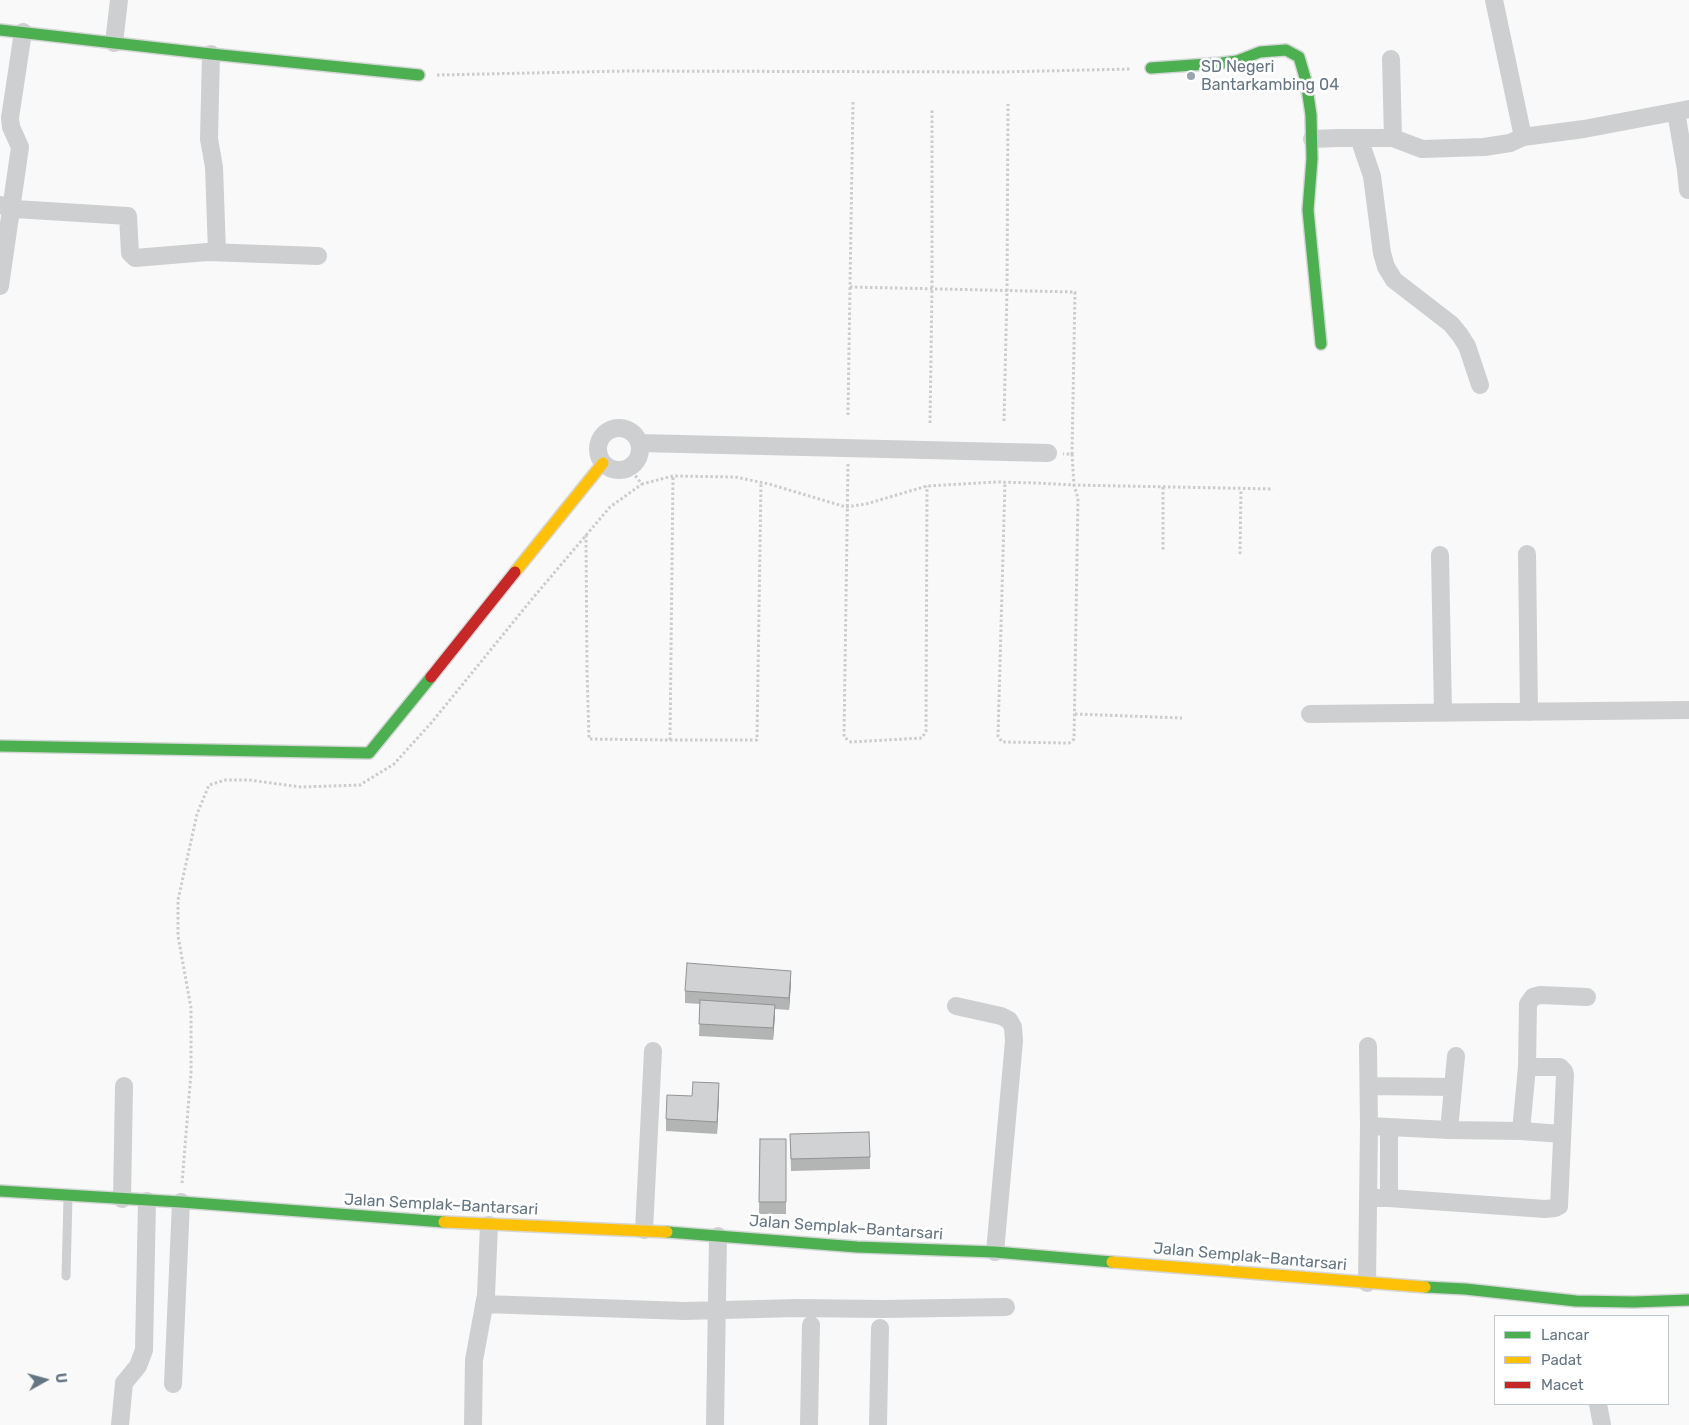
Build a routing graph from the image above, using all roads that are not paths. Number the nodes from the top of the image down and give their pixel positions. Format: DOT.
graph roads {
  1 [pos="119,0"];
  2 [pos="1494,0"];
  3 [pos="0,30"];
  4 [pos="23,32"];
  5 [pos="114,43"];
  6 [pos="212,54"];
  7 [pos="1391,59"];
  8 [pos="1151,68"];
  9 [pos="419,75"];
  10 [pos="1682,110"];
  11 [pos="1523,137"];
  12 [pos="1360,138"];
  13 [pos="1393,138"];
  14 [pos="1312,140"];
  15 [pos="1688,190"];
  16 [pos="6,206"];
  17 [pos="217,252"];
  18 [pos="318,256"];
  19 [pos="0,286"];
  20 [pos="1321,344"];
  21 [pos="1480,385"];
  22 [pos="640,443"];
  23 [pos="1048,453"];
  24 [pos="602,464"];
  25 [pos="1527,554"];
  26 [pos="1440,555"];
  27 [pos="1689,710"];
  28 [pos="1529,712"];
  29 [pos="1443,713"];
  30 [pos="1310,714"];
  31 [pos="0,746"];
  32 [pos="1587,997"];
  33 [pos="956,1006"];
  34 [pos="1368,1046"];
  35 [pos="653,1050"];
  36 [pos="1456,1056"];
  37 [pos="1527,1067"];
  38 [pos="124,1086"];
  39 [pos="1369,1086"];
  40 [pos="1453,1088"];
  41 [pos="1369,1126"];
  42 [pos="1389,1127"];
  43 [pos="1450,1130"];
  44 [pos="1521,1131"];
  45 [pos="1562,1134"];
  46 [pos="0,1191"];
  47 [pos="68,1196"];
  48 [pos="1368,1198"];
  49 [pos="1389,1198"];
  50 [pos="122,1199"];
  51 [pos="147,1201"];
  52 [pos="181,1202"];
  53 [pos="489,1224"];
  54 [pos="644,1230"];
  55 [pos="718,1236"];
  56 [pos="995,1252"];
  57 [pos="66,1276"];
  58 [pos="1367,1283"];
  59 [pos="1689,1300"];
  60 [pos="484,1304"];
  61 [pos="1006,1307"];
  62 [pos="1578,1309"];
  63 [pos="717,1311"];
  64 [pos="811,1325"];
  65 [pos="880,1328"];
  66 [pos="173,1384"];
  67 [pos="1598,1405"];
  68 [pos="120,1425"];
  69 [pos="473,1425"];
  70 [pos="715,1425"];
  71 [pos="809,1425"];
  72 [pos="878,1425"];
  73 [pos="1602,1425"];
  1 -- 5 [label="street"];
  2 -- 11 [label="street"];
  3 -- 4 [label="street"];
  4 -- 5 [label="street"];
  4 -- 16 [label="street"];
  5 -- 6 [label="street"];
  6 -- 9 [label="street"];
  6 -- 17 [label="street"];
  7 -- 13 [label="street"];
  8 -- 14 [label="street"];
  10 -- 11 [label="street"];
  10 -- 15 [label="street"];
  11 -- 13 [label="street"];
  12 -- 13 [label="street"];
  12 -- 14 [label="street"];
  12 -- 21 [label="street"];
  14 -- 20 [label="street"];
  16 -- 17 [label="street"];
  16 -- 19 [label="street"];
  17 -- 18 [label="street"];
  22 -- 23 [label="street"];
  22 -- 24 [label="street"];
  22 -- 24 [label="street"];
  24 -- 31 [label="street"];
  25 -- 28 [label="street"];
  26 -- 29 [label="street"];
  27 -- 28 [label="street"];
  28 -- 29 [label="street"];
  29 -- 30 [label="street"];
  32 -- 37 [label="street"];
  33 -- 56 [label="street"];
  34 -- 39 [label="street"];
  35 -- 54 [label="street"];
  36 -- 40 [label="street"];
  37 -- 44 [label="street"];
  37 -- 45 [label="street"];
  38 -- 50 [label="street"];
  39 -- 40 [label="street"];
  39 -- 41 [label="street"];
  40 -- 43 [label="street"];
  41 -- 42 [label="street"];
  41 -- 48 [label="street"];
  42 -- 43 [label="street"];
  42 -- 49 [label="street"];
  43 -- 44 [label="street"];
  44 -- 45 [label="street"];
  45 -- 49 [label="street"];
  46 -- 47 [label="street, Jalan Semplak–Bantarsari"];
  47 -- 50 [label="street, Jalan Semplak–Bantarsari"];
  47 -- 57 [label="lane"];
  48 -- 49 [label="street"];
  48 -- 58 [label="street"];
  50 -- 51 [label="street, Jalan Semplak–Bantarsari"];
  51 -- 52 [label="street, Jalan Semplak–Bantarsari"];
  51 -- 68 [label="street"];
  52 -- 53 [label="street, Jalan Semplak–Bantarsari"];
  52 -- 66 [label="street"];
  53 -- 54 [label="street, Jalan Semplak–Bantarsari"];
  53 -- 60 [label="street"];
  54 -- 55 [label="street, Jalan Semplak–Bantarsari"];
  55 -- 56 [label="street, Jalan Semplak–Bantarsari"];
  55 -- 63 [label="street"];
  56 -- 58 [label="street, Jalan Semplak–Bantarsari"];
  58 -- 62 [label="street, Jalan Semplak–Bantarsari"];
  59 -- 62 [label="street, Jalan Semplak–Bantarsari"];
  60 -- 63 [label="street"];
  60 -- 69 [label="street"];
  61 -- 63 [label="street"];
  63 -- 70 [label="street"];
  64 -- 71 [label="street"];
  65 -- 72 [label="street"];
  67 -- 73 [label="street"];
}
